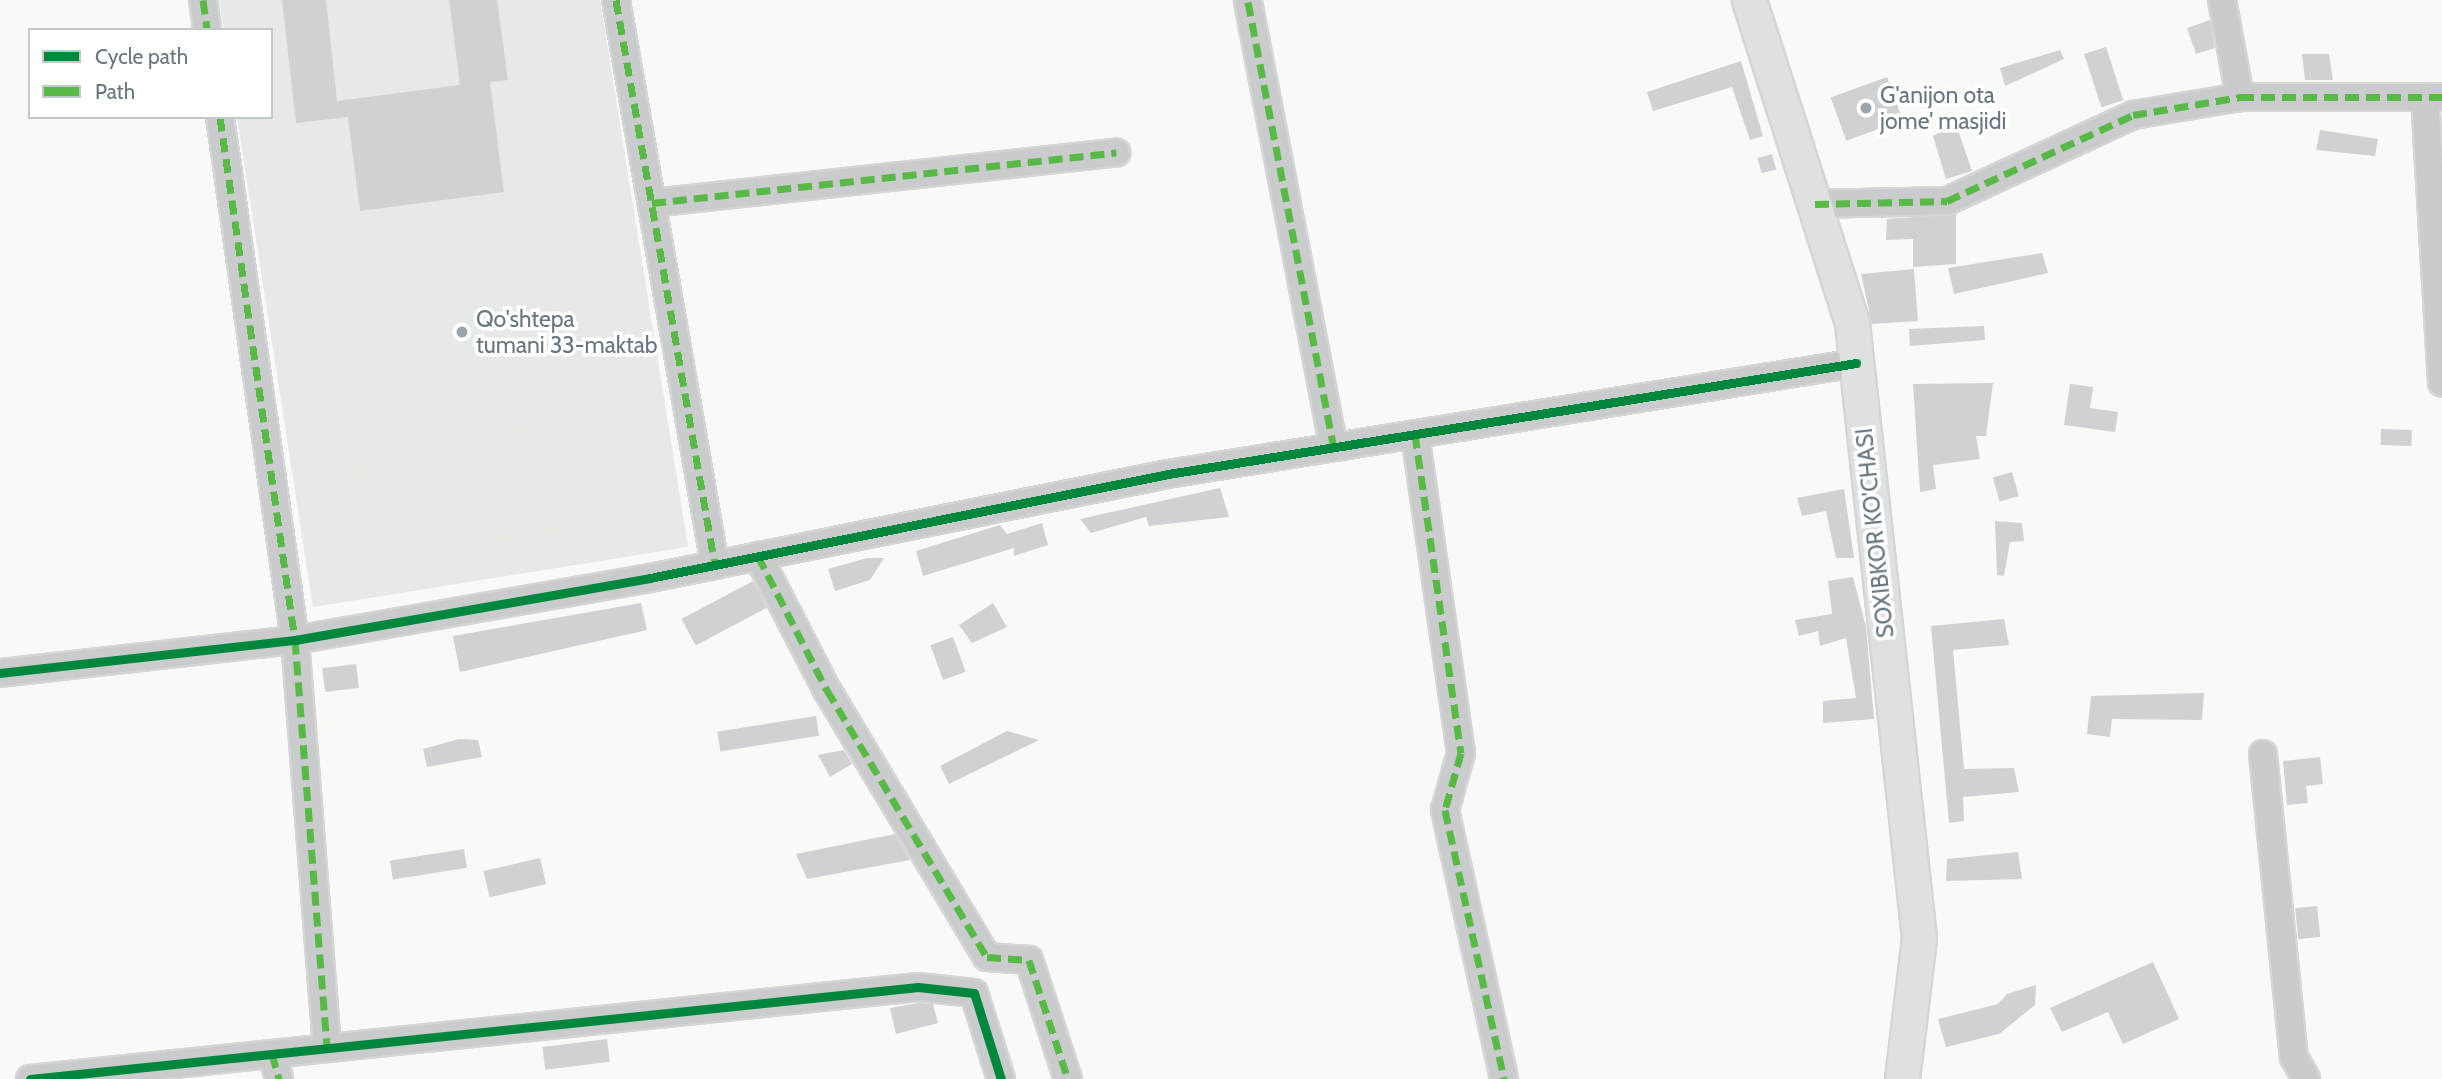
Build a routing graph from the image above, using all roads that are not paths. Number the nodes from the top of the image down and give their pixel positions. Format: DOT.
graph roads {
  1 [pos="203,0"];
  2 [pos="616,0"];
  3 [pos="1749,0"];
  4 [pos="2222,0"];
  5 [pos="1248,2"];
  6 [pos="207,28"];
  7 [pos="2240,97"];
  8 [pos="2433,97"];
  9 [pos="220,119"];
  10 [pos="1116,153"];
  11 [pos="652,203"];
  12 [pos="1815,204"];
  13 [pos="1856,363"];
  14 [pos="2442,382"];
  15 [pos="1415,434"];
  16 [pos="1334,447"];
  17 [pos="758,556"];
  18 [pos="715,565"];
  19 [pos="295,640"];
  20 [pos="0,673"];
  21 [pos="2263,754"];
  22 [pos="327,1048"];
  23 [pos="275,1066"];
  24 [pos="30,1079"];
  25 [pos="1001,1079"];
  26 [pos="1068,1079"];
  27 [pos="1504,1079"];
  28 [pos="1902,1079"];
  29 [pos="2306,1079"];
  1 -- 6 [label="street"];
  2 -- 11 [label="street"];
  3 -- 12 [label="main road, SOXIBKOR KO'CHASI"];
  4 -- 7 [label="street"];
  5 -- 16 [label="street"];
  7 -- 8 [label="street"];
  7 -- 12 [label="street"];
  8 -- 14 [label="street"];
  9 -- 19 [label="street"];
  10 -- 11 [label="street"];
  11 -- 18 [label="street"];
  12 -- 13 [label="main road, SOXIBKOR KO'CHASI"];
  13 -- 15 [label="street"];
  13 -- 28 [label="main road, SOXIBKOR KO'CHASI"];
  15 -- 16 [label="street"];
  15 -- 27 [label="street"];
  16 -- 17 [label="street"];
  17 -- 18 [label="street"];
  17 -- 26 [label="street"];
  18 -- 19 [label="street"];
  19 -- 20 [label="street"];
  19 -- 22 [label="street"];
  21 -- 29 [label="street"];
  22 -- 23 [label="street"];
  22 -- 25 [label="street"];
  23 -- 24 [label="street"];
}
